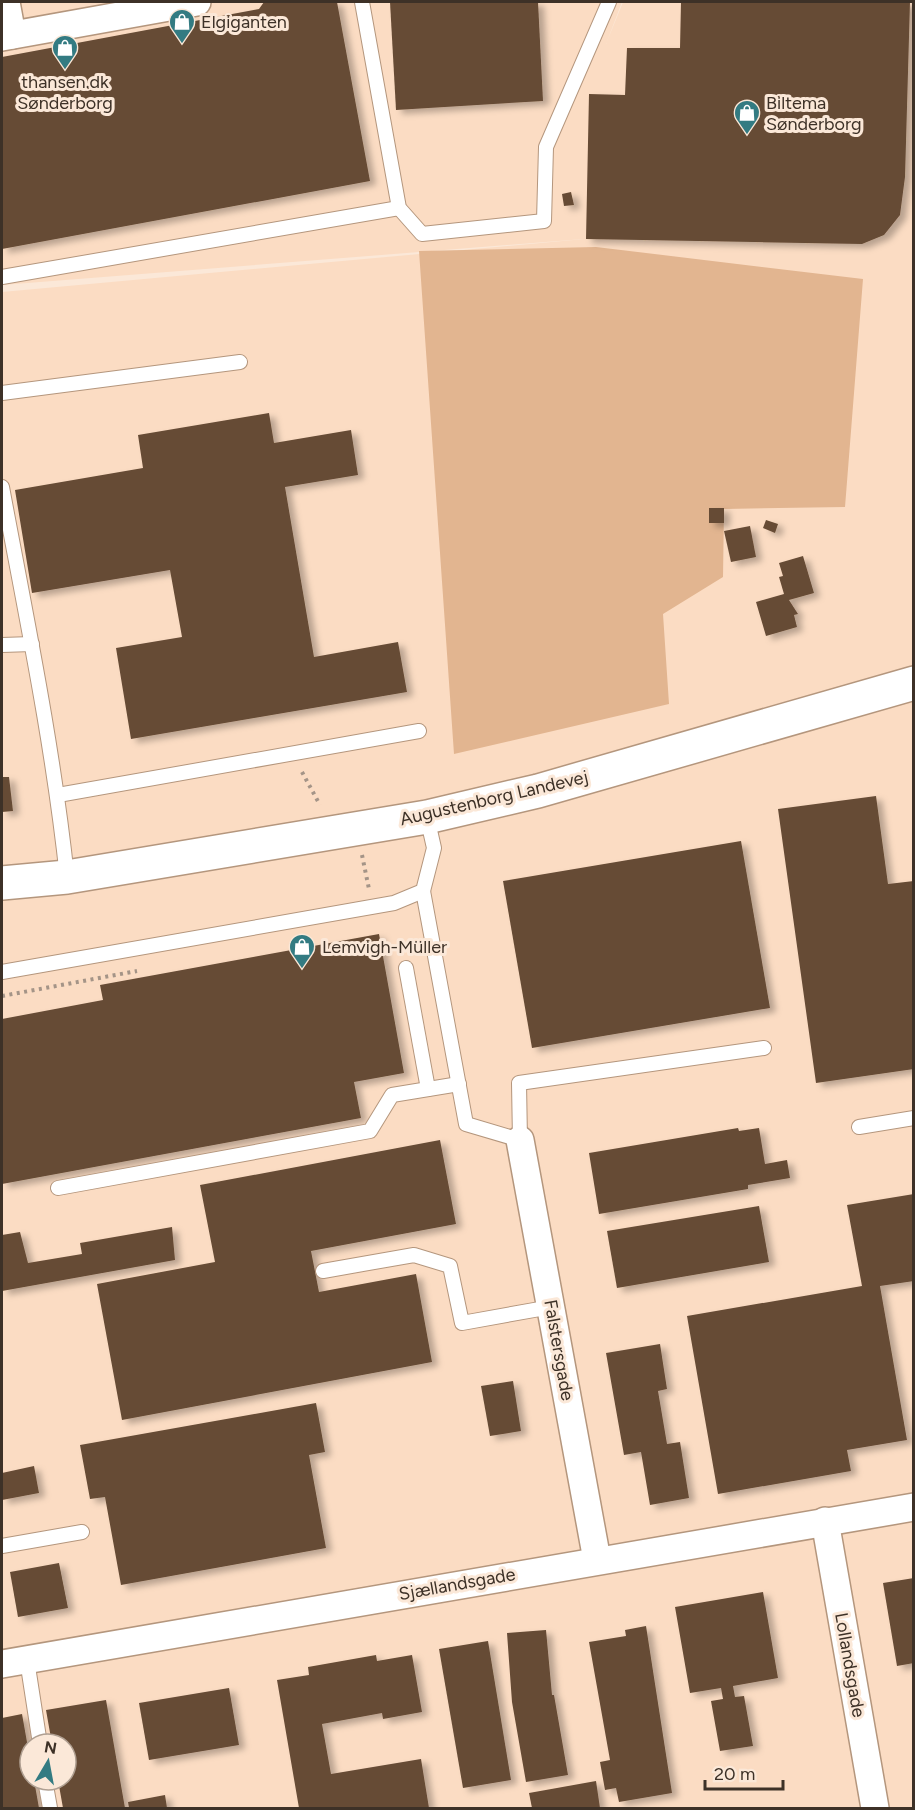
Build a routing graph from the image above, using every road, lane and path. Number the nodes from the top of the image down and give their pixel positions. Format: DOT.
graph roads {
  1 [pos="6,2"];
  2 [pos="197,2"];
  3 [pos="362,2"];
  4 [pos="609,2"];
  5 [pos="7,36"];
  6 [pos="399,208"];
  7 [pos="2,277"];
  8 [pos="240,362"];
  9 [pos="2,393"];
  10 [pos="2,487"];
  11 [pos="32,644"];
  12 [pos="2,645"];
  13 [pos="914,683"];
  14 [pos="419,730"];
  15 [pos="292,752"];
  16 [pos="58,795"];
  17 [pos="428,817"];
  18 [pos="334,832"];
  19 [pos="67,877"];
  20 [pos="2,884"];
  21 [pos="423,891"];
  22 [pos="2,896"];
  23 [pos="406,968"];
  24 [pos="2,972"];
  25 [pos="764,1048"];
  26 [pos="459,1084"];
  27 [pos="428,1089"];
  28 [pos="914,1118"];
  29 [pos="859,1127"];
  30 [pos="520,1140"];
  31 [pos="58,1188"];
  32 [pos="323,1271"];
  33 [pos="551,1307"];
  34 [pos="914,1507"];
  35 [pos="825,1521"];
  36 [pos="82,1532"];
  37 [pos="2,1546"];
  38 [pos="597,1560"];
  39 [pos="14,1662"];
  40 [pos="36,1732"];
  41 [pos="47,1792"];
  42 [pos="50,1809"];
  43 [pos="875,1809"];
  1 -- 5 [label="street"];
  2 -- 5 [label="street"];
  3 -- 6 [label="lane"];
  4 -- 6 [label="lane"];
  6 -- 7 [label="lane"];
  8 -- 9 [label="lane"];
  10 -- 11 [label="lane"];
  11 -- 12 [label="lane"];
  11 -- 16 [label="lane"];
  13 -- 17 [label="street, Augustenborg Landevej"];
  14 -- 15 [label="lane"];
  15 -- 16 [label="lane"];
  15 -- 18 [label="path"];
  16 -- 19 [label="lane"];
  17 -- 18 [label="street, Augustenborg Landevej"];
  17 -- 21 [label="lane"];
  18 -- 19 [label="street, Augustenborg Landevej"];
  19 -- 20 [label="street, Augustenborg Landevej"];
  19 -- 22 [label="street, Augustenborg Landevej"];
  21 -- 24 [label="lane"];
  21 -- 26 [label="lane"];
  23 -- 27 [label="lane"];
  25 -- 30 [label="lane"];
  26 -- 27 [label="lane"];
  26 -- 30 [label="lane"];
  27 -- 31 [label="lane"];
  28 -- 29 [label="lane"];
  30 -- 33 [label="street, Falstersgade"];
  32 -- 33 [label="lane"];
  33 -- 38 [label="street, Falstersgade"];
  34 -- 35 [label="street, Sjællandsgade"];
  35 -- 38 [label="street, Sjællandsgade"];
  35 -- 43 [label="street, Lollandsgade"];
  36 -- 37 [label="lane"];
  38 -- 39 [label="street, Sjællandsgade"];
  39 -- 40 [label="lane"];
  41 -- 42 [label="lane"];
}
